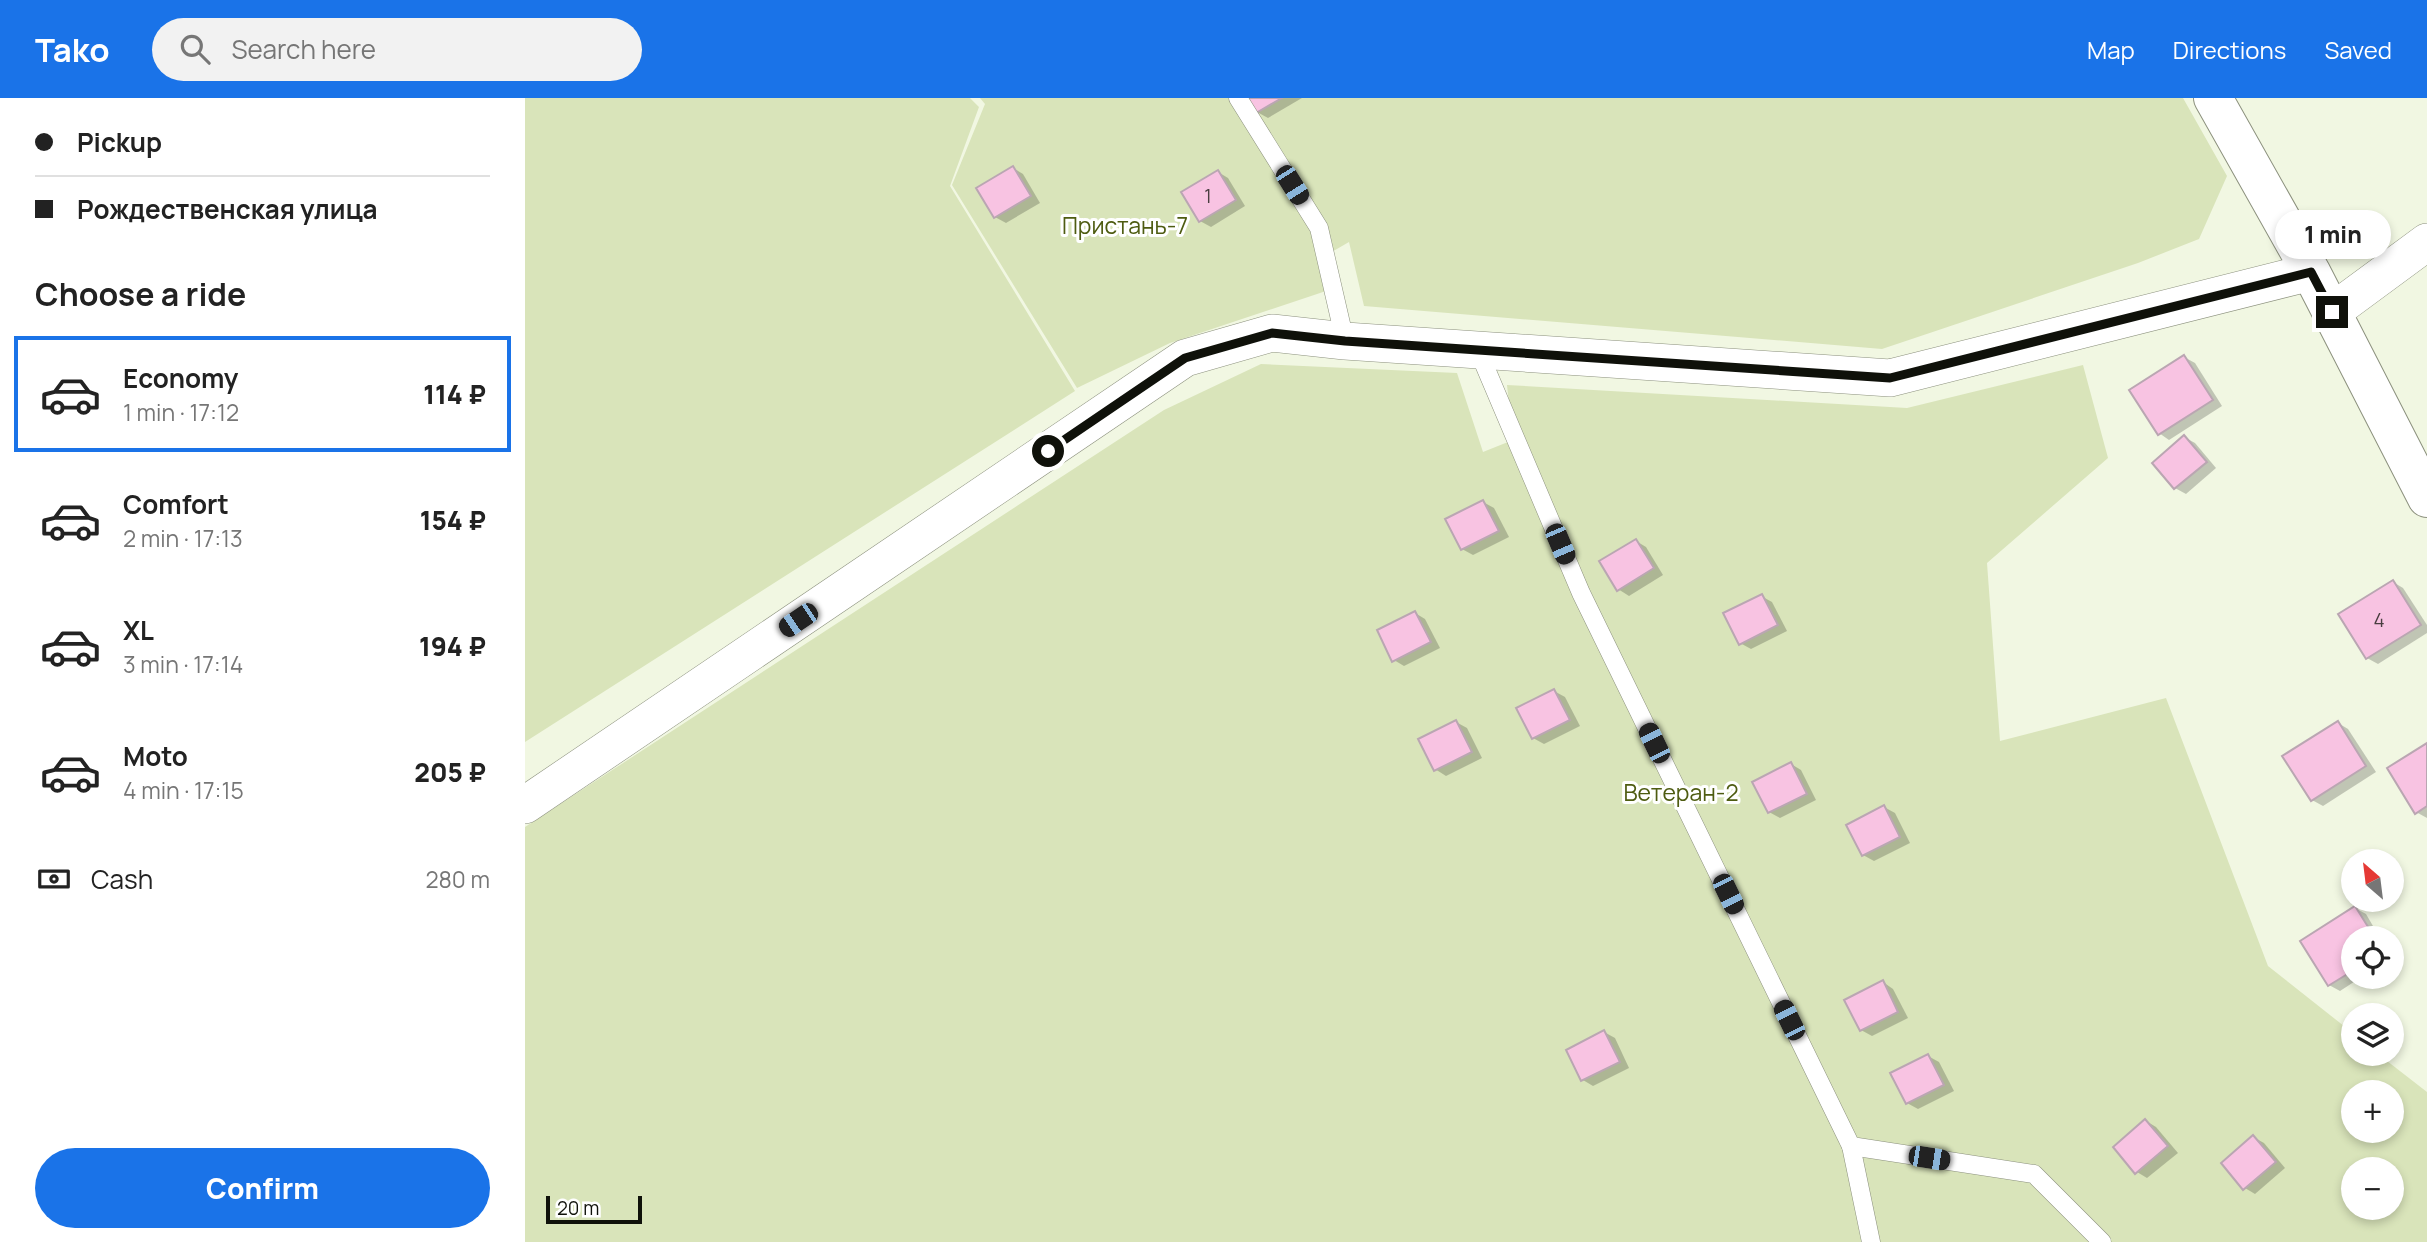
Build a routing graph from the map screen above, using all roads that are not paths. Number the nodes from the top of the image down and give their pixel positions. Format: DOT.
graph roads {
  1 [pos="1238,98"];
  2 [pos="2213,98"];
  3 [pos="2427,242"];
  4 [pos="2311,272"];
  5 [pos="2332,312"];
  6 [pos="1345,341"];
  7 [pos="1478,350"];
  8 [pos="2427,498"];
  9 [pos="525,805"];
  10 [pos="1851,1146"];
  11 [pos="1871,1242"];
  12 [pos="2102,1242"];
  1 -- 6 [label="lane"];
  2 -- 4 [label="street"];
  3 -- 5 [label="street"];
  4 -- 5 [label="street"];
  4 -- 7 [label="street"];
  5 -- 8 [label="street"];
  6 -- 7 [label="street"];
  6 -- 9 [label="street"];
  7 -- 10 [label="lane"];
  10 -- 11 [label="lane"];
  10 -- 12 [label="lane"];
}
